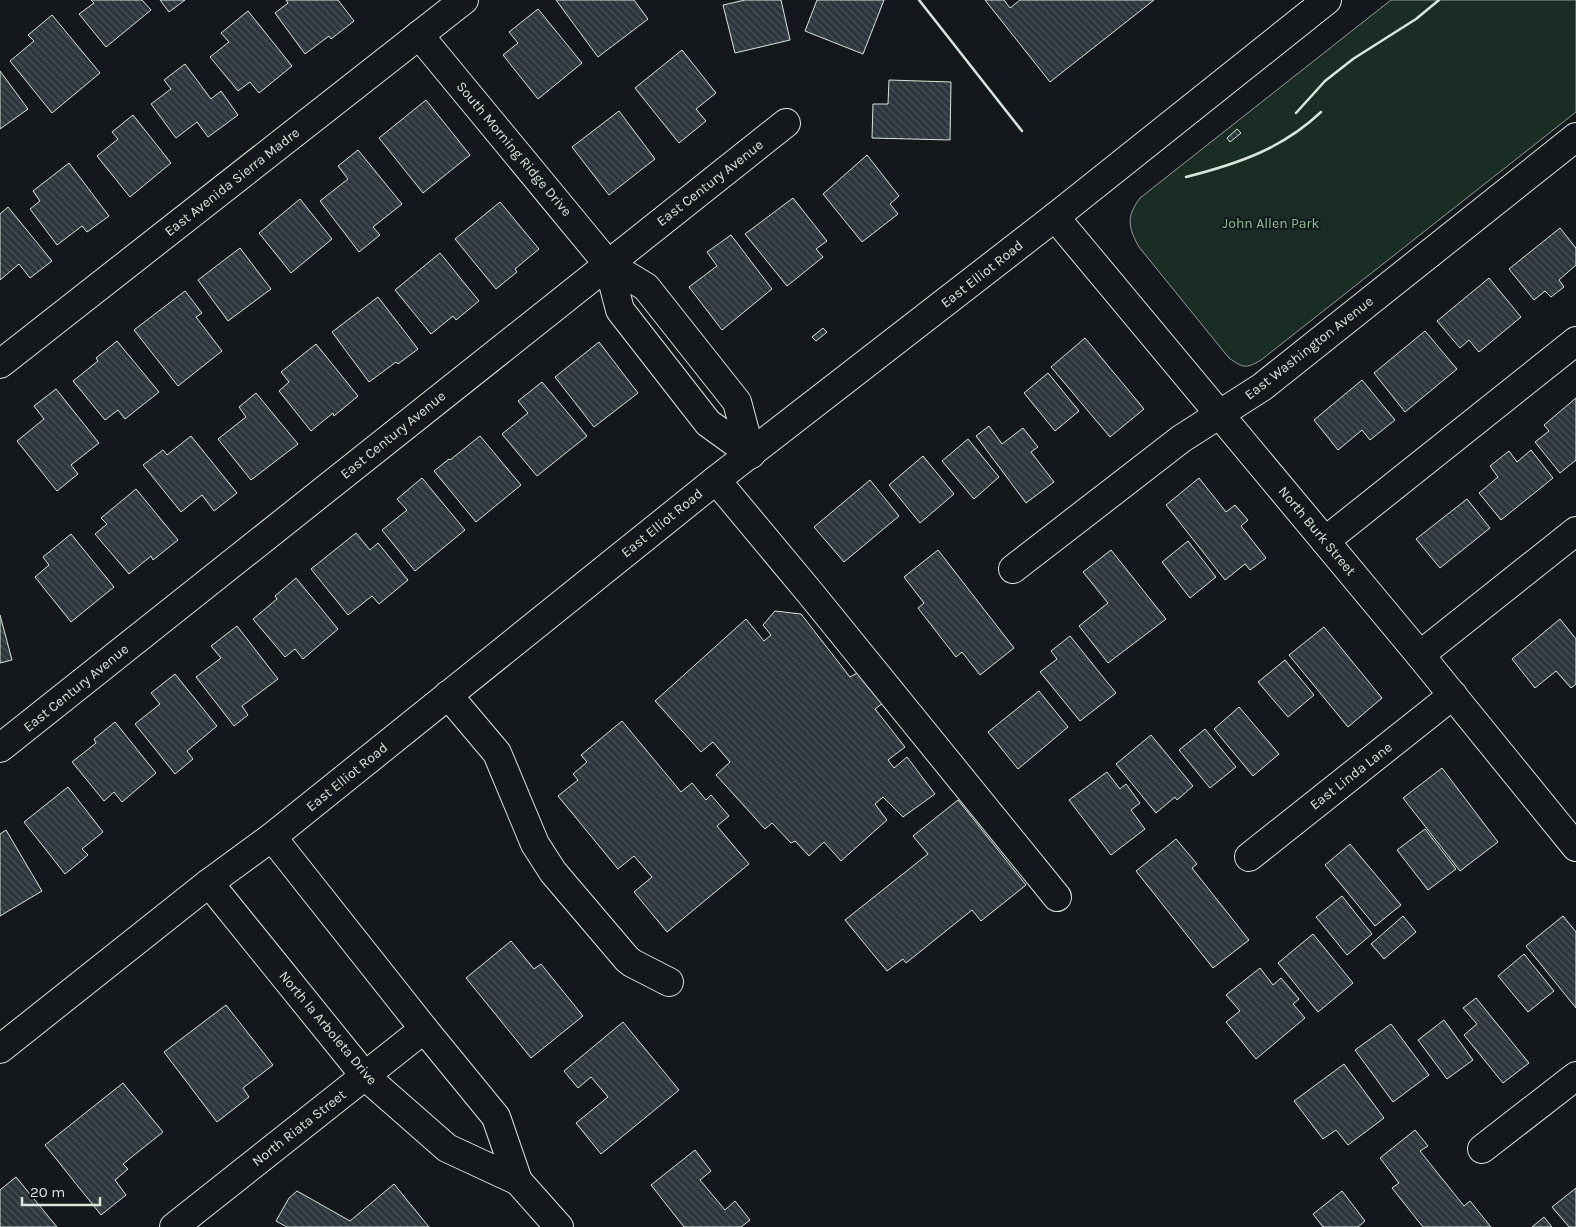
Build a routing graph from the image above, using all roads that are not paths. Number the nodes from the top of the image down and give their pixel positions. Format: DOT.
graph roads {
  1 [pos="464,0"];
  2 [pos="1327,0"];
  3 [pos="419,35"];
  4 [pos="786,123"];
  5 [pos="1576,137"];
  6 [pos="1055,217"];
  7 [pos="608,264"];
  8 [pos="1576,340"];
  9 [pos="0,364"];
  10 [pos="1219,414"];
  11 [pos="751,454"];
  12 [pos="716,480"];
  13 [pos="1576,531"];
  14 [pos="1325,541"];
  15 [pos="1013,569"];
  16 [pos="1420,655"];
  17 [pos="448,695"];
  18 [pos="1453,695"];
  19 [pos="0,748"];
  20 [pos="272,837"];
  21 [pos="1576,847"];
  22 [pos="1249,857"];
  23 [pos="209,883"];
  24 [pos="1057,897"];
  25 [pos="669,982"];
  26 [pos="424,1029"];
  27 [pos="0,1049"];
  28 [pos="365,1076"];
  29 [pos="1576,1076"];
  30 [pos="1482,1149"];
  31 [pos="518,1181"];
  32 [pos="174,1227"];
  33 [pos="559,1227"];
  1 -- 3 [label="street, East Avenida Sierra Madre"];
  2 -- 6 [label="street, East Elliot Road"];
  3 -- 7 [label="street, South Morning Ridge Drive"];
  3 -- 9 [label="street, East Avenida Sierra Madre"];
  4 -- 7 [label="street, East Century Avenue"];
  5 -- 10 [label="street, East Washington Avenue"];
  6 -- 10 [label="street, North Burk Street"];
  6 -- 11 [label="street, East Elliot Road"];
  7 -- 11 [label="street, South Morning Ridge Drive"];
  7 -- 19 [label="street, East Century Avenue"];
  8 -- 14 [label="street"];
  10 -- 14 [label="street, North Burk Street"];
  10 -- 15 [label="street, East Washington Avenue"];
  11 -- 12 [label="street, East Elliot Road"];
  12 -- 17 [label="street, East Elliot Road"];
  12 -- 24 [label="street"];
  13 -- 16 [label="street"];
  14 -- 16 [label="street, North Burk Street"];
  16 -- 18 [label="street, North Burk Street"];
  17 -- 20 [label="street, East Elliot Road"];
  17 -- 25 [label="street"];
  18 -- 21 [label="street, North Burk Street"];
  18 -- 22 [label="street, East Linda Lane"];
  20 -- 23 [label="street, East Elliot Road"];
  20 -- 26 [label="street, North la Arboleta Drive"];
  23 -- 27 [label="street, East Elliot Road"];
  23 -- 28 [label="street, North la Arboleta Drive"];
  26 -- 28 [label="street, North Riata Street"];
  26 -- 31 [label="street, North la Arboleta Drive"];
  28 -- 31 [label="street, North la Arboleta Drive"];
  28 -- 32 [label="street, North Riata Street"];
  29 -- 30 [label="street"];
  31 -- 33 [label="street, North la Arboleta Drive"];
}
